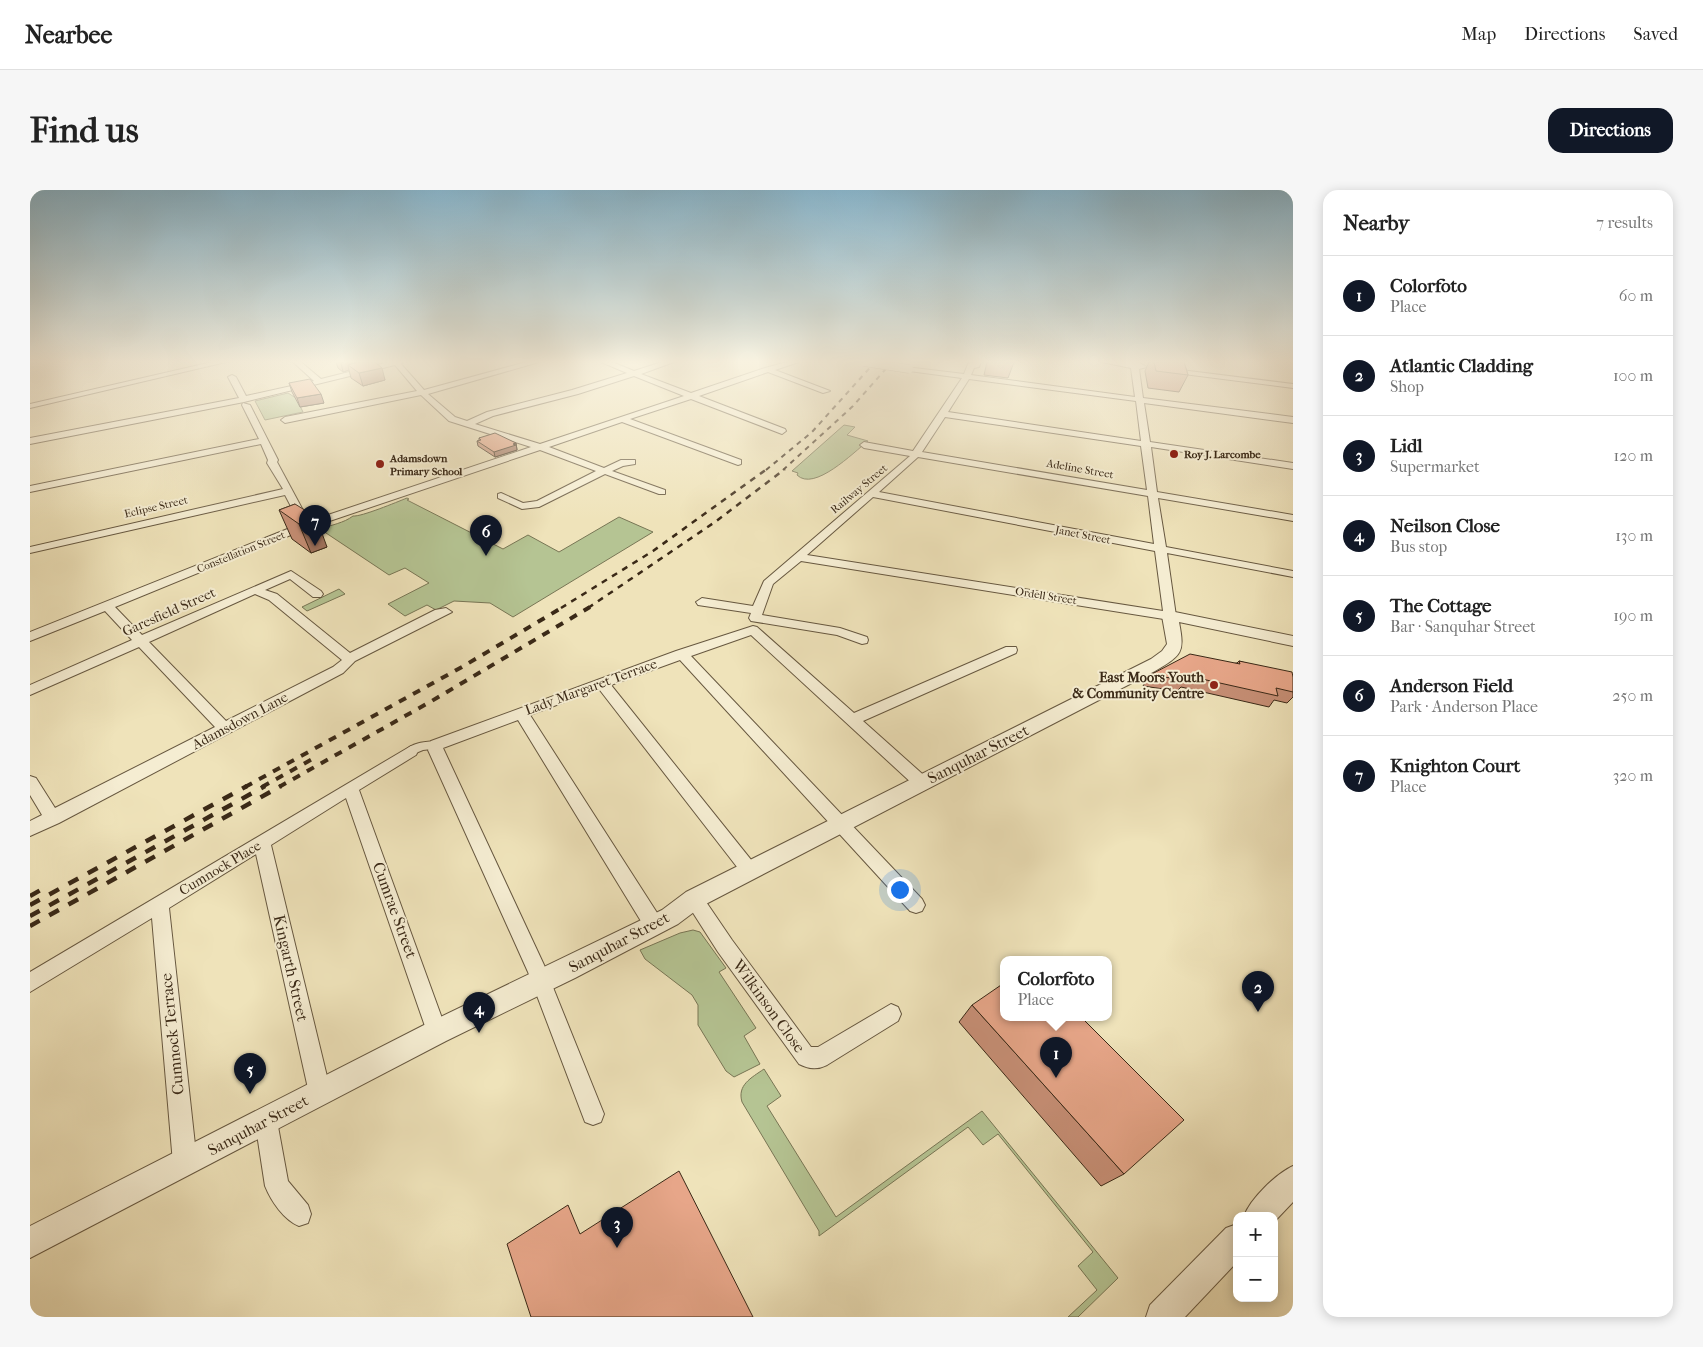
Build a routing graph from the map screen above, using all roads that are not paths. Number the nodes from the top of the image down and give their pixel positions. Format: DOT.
graph roads {
  1 [pos="944,414"];
  2 [pos="176,415"];
  3 [pos="251,415"];
  4 [pos="311,415"];
  5 [pos="446,415"];
  6 [pos="490,415"];
  7 [pos="635,415"];
  8 [pos="739,415"];
  9 [pos="948,415"];
  10 [pos="1142,415"];
  11 [pos="1252,415"];
  12 [pos="622,419"];
  13 [pos="285,420"];
  14 [pos="1293,420"];
  15 [pos="468,424"];
  16 [pos="782,431"];
  17 [pos="30,441"];
  18 [pos="264,441"];
  19 [pos="1145,444"];
  20 [pos="864,445"];
  21 [pos="540,447"];
  22 [pos="917,454"];
  23 [pos="632,462"];
  24 [pos="738,462"];
  25 [pos="1293,466"];
  26 [pos="604,471"];
  27 [pos="30,489"];
  28 [pos="288,491"];
  29 [pos="662,492"];
  30 [pos="872,494"];
  31 [pos="1153,494"];
  32 [pos="501,496"];
  33 [pos="300,514"];
  34 [pos="1293,518"];
  35 [pos="30,550"];
  36 [pos="1161,550"];
  37 [pos="798,557"];
  38 [pos="1293,574"];
  39 [pos="255,590"];
  40 [pos="317,594"];
  41 [pos="702,602"];
  42 [pos="107,606"];
  43 [pos="446,612"];
  44 [pos="1170,616"];
  45 [pos="755,619"];
  46 [pos="30,637"];
  47 [pos="862,640"];
  48 [pos="141,641"];
  49 [pos="1293,641"];
  50 [pos="1011,650"];
  51 [pos="681,654"];
  52 [pos="349,659"];
  53 [pos="602,683"];
  54 [pos="30,690"];
  55 [pos="521,713"];
  56 [pos="852,720"];
  57 [pos="225,729"];
  58 [pos="435,748"];
  59 [pos="411,751"];
  60 [pos="30,782"];
  61 [pos="922,783"];
  62 [pos="351,789"];
  63 [pos="53,818"];
  64 [pos="841,824"];
  65 [pos="30,829"];
  66 [pos="262,843"];
  67 [pos="750,871"];
  68 [pos="694,899"];
  69 [pos="160,905"];
  70 [pos="916,905"];
  71 [pos="654,925"];
  72 [pos="540,982"];
  73 [pos="30,983"];
  74 [pos="891,1014"];
  75 [pos="438,1032"];
  76 [pos="320,1092"];
  77 [pos="593,1114"];
  78 [pos="266,1121"];
  79 [pos="185,1163"];
  80 [pos="1293,1181"];
  81 [pos="1264,1212"];
  82 [pos="299,1214"];
  83 [pos="30,1242"];
  84 [pos="1233,1244"];
  85 [pos="1172,1314"];
  1 -- 22 [label="street, Railway Street"];
  2 -- 17 [label="street"];
  3 -- 18 [label="street"];
  4 -- 13 [label="street"];
  5 -- 15 [label="street"];
  6 -- 15 [label="street"];
  7 -- 12 [label="street, Constellation Street"];
  8 -- 16 [label="street"];
  9 -- 19 [label="street"];
  10 -- 19 [label="street"];
  11 -- 14 [label="street"];
  12 -- 21 [label="street, Constellation Street"];
  12 -- 24 [label="street"];
  15 -- 21 [label="street"];
  18 -- 27 [label="street"];
  18 -- 28 [label="street"];
  19 -- 25 [label="street"];
  19 -- 31 [label="street"];
  20 -- 22 [label="street, Adeline Street"];
  21 -- 26 [label="street"];
  21 -- 42 [label="street, Constellation Street"];
  22 -- 30 [label="street, Railway Street"];
  22 -- 31 [label="street, Adeline Street"];
  23 -- 26 [label="street"];
  26 -- 29 [label="street"];
  26 -- 32 [label="street"];
  28 -- 33 [label="street"];
  28 -- 35 [label="street, Eclipse Street"];
  30 -- 36 [label="street, Janet Street"];
  30 -- 37 [label="street, Railway Street"];
  31 -- 34 [label="street, Adeline Street"];
  31 -- 36 [label="street"];
  36 -- 38 [label="street, Janet Street"];
  36 -- 44 [label="street"];
  37 -- 44 [label="street, Ordell Street"];
  37 -- 45 [label="street, Railway Street"];
  39 -- 40 [label="street, Garesfield Street"];
  39 -- 48 [label="street, Garesfield Street"];
  39 -- 52 [label="street"];
  41 -- 45 [label="street"];
  42 -- 46 [label="street, Constellation Street"];
  42 -- 48 [label="street"];
  43 -- 52 [label="street, Adamsdown Lane"];
  44 -- 49 [label="street, Ordell Street"];
  44 -- 61 [label="street, Sanquhar Street"];
  45 -- 47 [label="street"];
  45 -- 51 [label="street, Lady Margaret Terrace"];
  45 -- 56 [label="street"];
  48 -- 54 [label="street, Garesfield Street"];
  48 -- 57 [label="street"];
  50 -- 56 [label="street"];
  51 -- 53 [label="street, Lady Margaret Terrace"];
  51 -- 64 [label="street"];
  52 -- 57 [label="street, Adamsdown Lane"];
  53 -- 55 [label="street, Lady Margaret Terrace"];
  53 -- 67 [label="street"];
  55 -- 58 [label="street, Lady Margaret Terrace"];
  55 -- 71 [label="street"];
  56 -- 61 [label="street"];
  57 -- 63 [label="street, Adamsdown Lane"];
  58 -- 59 [label="street"];
  58 -- 72 [label="street"];
  59 -- 62 [label="street, Cumnock Place"];
  60 -- 63 [label="street"];
  61 -- 64 [label="street, Sanquhar Street"];
  62 -- 66 [label="street, Cumnock Place"];
  62 -- 75 [label="street, Cumrae Street"];
  63 -- 65 [label="street, Adamsdown Lane"];
  64 -- 67 [label="street, Sanquhar Street"];
  64 -- 70 [label="street"];
  66 -- 69 [label="street, Cumnock Place"];
  66 -- 76 [label="street, Kingarth Street"];
  67 -- 68 [label="street, Sanquhar Street"];
  68 -- 71 [label="street, Sanquhar Street"];
  68 -- 74 [label="street, Wilkinson Close"];
  69 -- 73 [label="street, Cumnock Place"];
  69 -- 79 [label="street, Cumnock Terrace"];
  71 -- 72 [label="street, Sanquhar Street"];
  72 -- 75 [label="street, Sanquhar Street"];
  72 -- 77 [label="street"];
  75 -- 76 [label="street, Sanquhar Street"];
  76 -- 78 [label="street, Sanquhar Street"];
  78 -- 79 [label="street, Sanquhar Street"];
  78 -- 82 [label="street"];
  79 -- 83 [label="street, Sanquhar Street"];
  80 -- 81 [label="street"];
  84 -- 85 [label="street"];
}
